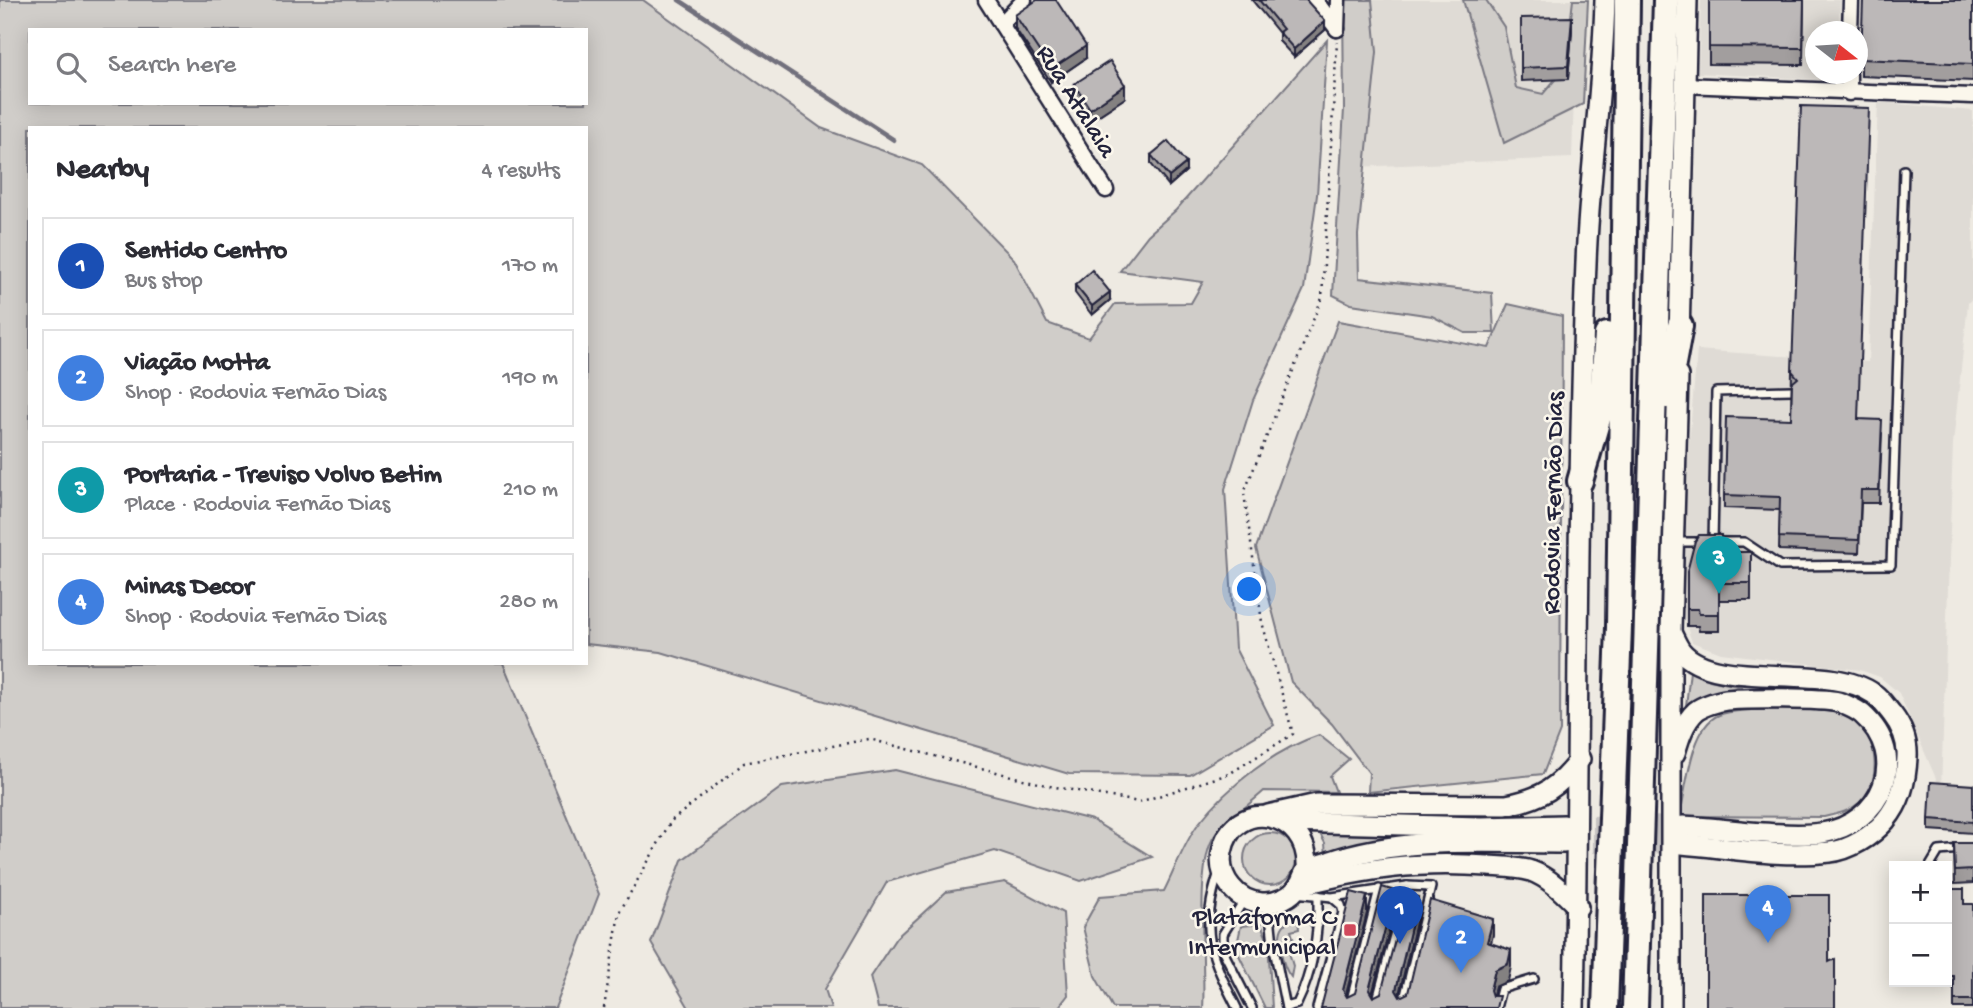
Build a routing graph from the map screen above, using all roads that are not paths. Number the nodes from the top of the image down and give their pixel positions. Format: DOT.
graph roads {
  1 [pos="986,0"];
  2 [pos="1024,0"];
  3 [pos="1315,0"];
  4 [pos="1338,0"];
  5 [pos="1605,0"];
  6 [pos="1627,0"];
  7 [pos="1666,0"];
  8 [pos="1687,0"];
  9 [pos="1851,0"];
  10 [pos="1850,21"];
  11 [pos="1001,24"];
  12 [pos="1849,84"];
  13 [pos="1683,85"];
  14 [pos="1849,93"];
  15 [pos="1973,96"];
  16 [pos="1623,146"];
  17 [pos="1904,170"];
  18 [pos="1106,190"];
  19 [pos="1680,326"];
  20 [pos="1792,390"];
  21 [pos="1652,480"];
  22 [pos="1580,481"];
  23 [pos="1672,542"];
  24 [pos="1713,542"];
  25 [pos="1671,632"];
  26 [pos="1580,759"];
  27 [pos="1669,771"];
  28 [pos="1263,816"];
  29 [pos="1287,822"];
  30 [pos="1973,848"];
  31 [pos="1933,861"];
  32 [pos="1221,865"];
  33 [pos="1299,883"];
  34 [pos="1407,886"];
  35 [pos="1379,889"];
  36 [pos="1318,895"];
  37 [pos="1332,897"];
  38 [pos="1245,899"];
  39 [pos="1269,903"];
  40 [pos="1578,907"];
  41 [pos="1534,979"];
  42 [pos="1286,1007"];
  43 [pos="1237,1008"];
  44 [pos="1252,1008"];
  45 [pos="1317,1008"];
  46 [pos="1349,1008"];
  47 [pos="1375,1008"];
  48 [pos="1402,1008"];
  49 [pos="1496,1008"];
  50 [pos="1574,1008"];
  51 [pos="1605,1008"];
  52 [pos="1634,1008"];
  53 [pos="1671,1008"];
  1 -- 11 [label="street, Rua Atalaia"];
  2 -- 11 [label="street"];
  3 -- 4 [label="street"];
  5 -- 22 [label="main road, Rodovia Fernão Dias"];
  6 -- 16 [label="highway"];
  7 -- 21 [label="highway"];
  8 -- 13 [label="main road"];
  9 -- 10 [label="street"];
  11 -- 18 [label="street, Rua Atalaia"];
  12 -- 14 [label="street"];
  13 -- 14 [label="street"];
  13 -- 19 [label="main road"];
  14 -- 15 [label="street"];
  16 -- 22 [label="highway"];
  16 -- 51 [label="highway"];
  17 -- 24 [label="lane"];
  19 -- 21 [label="highway"];
  19 -- 23 [label="main road"];
  20 -- 24 [label="lane"];
  21 -- 52 [label="highway"];
  22 -- 26 [label="main road, Rodovia Fernão Dias"];
  23 -- 24 [label="lane"];
  23 -- 25 [label="main road"];
  25 -- 27 [label="main road"];
  25 -- 27 [label="main road"];
  26 -- 28 [label="main road"];
  26 -- 40 [label="main road, Rodovia Fernão Dias"];
  27 -- 53 [label="main road"];
  28 -- 29 [label="main road"];
  28 -- 32 [label="main road"];
  29 -- 33 [label="main road"];
  29 -- 33 [label="main road"];
  30 -- 31 [label="lane"];
  32 -- 38 [label="main road"];
  32 -- 43 [label="lane"];
  33 -- 36 [label="lane"];
  33 -- 39 [label="main road"];
  33 -- 40 [label="main road"];
  34 -- 35 [label="lane"];
  34 -- 47 [label="lane"];
  34 -- 48 [label="lane"];
  35 -- 37 [label="lane"];
  35 -- 46 [label="lane"];
  36 -- 37 [label="lane"];
  36 -- 42 [label="lane"];
  37 -- 45 [label="lane"];
  38 -- 39 [label="main road"];
  38 -- 44 [label="lane"];
  39 -- 42 [label="lane"];
  40 -- 50 [label="main road, Rodovia Fernão Dias"];
  41 -- 49 [label="lane"];
}
